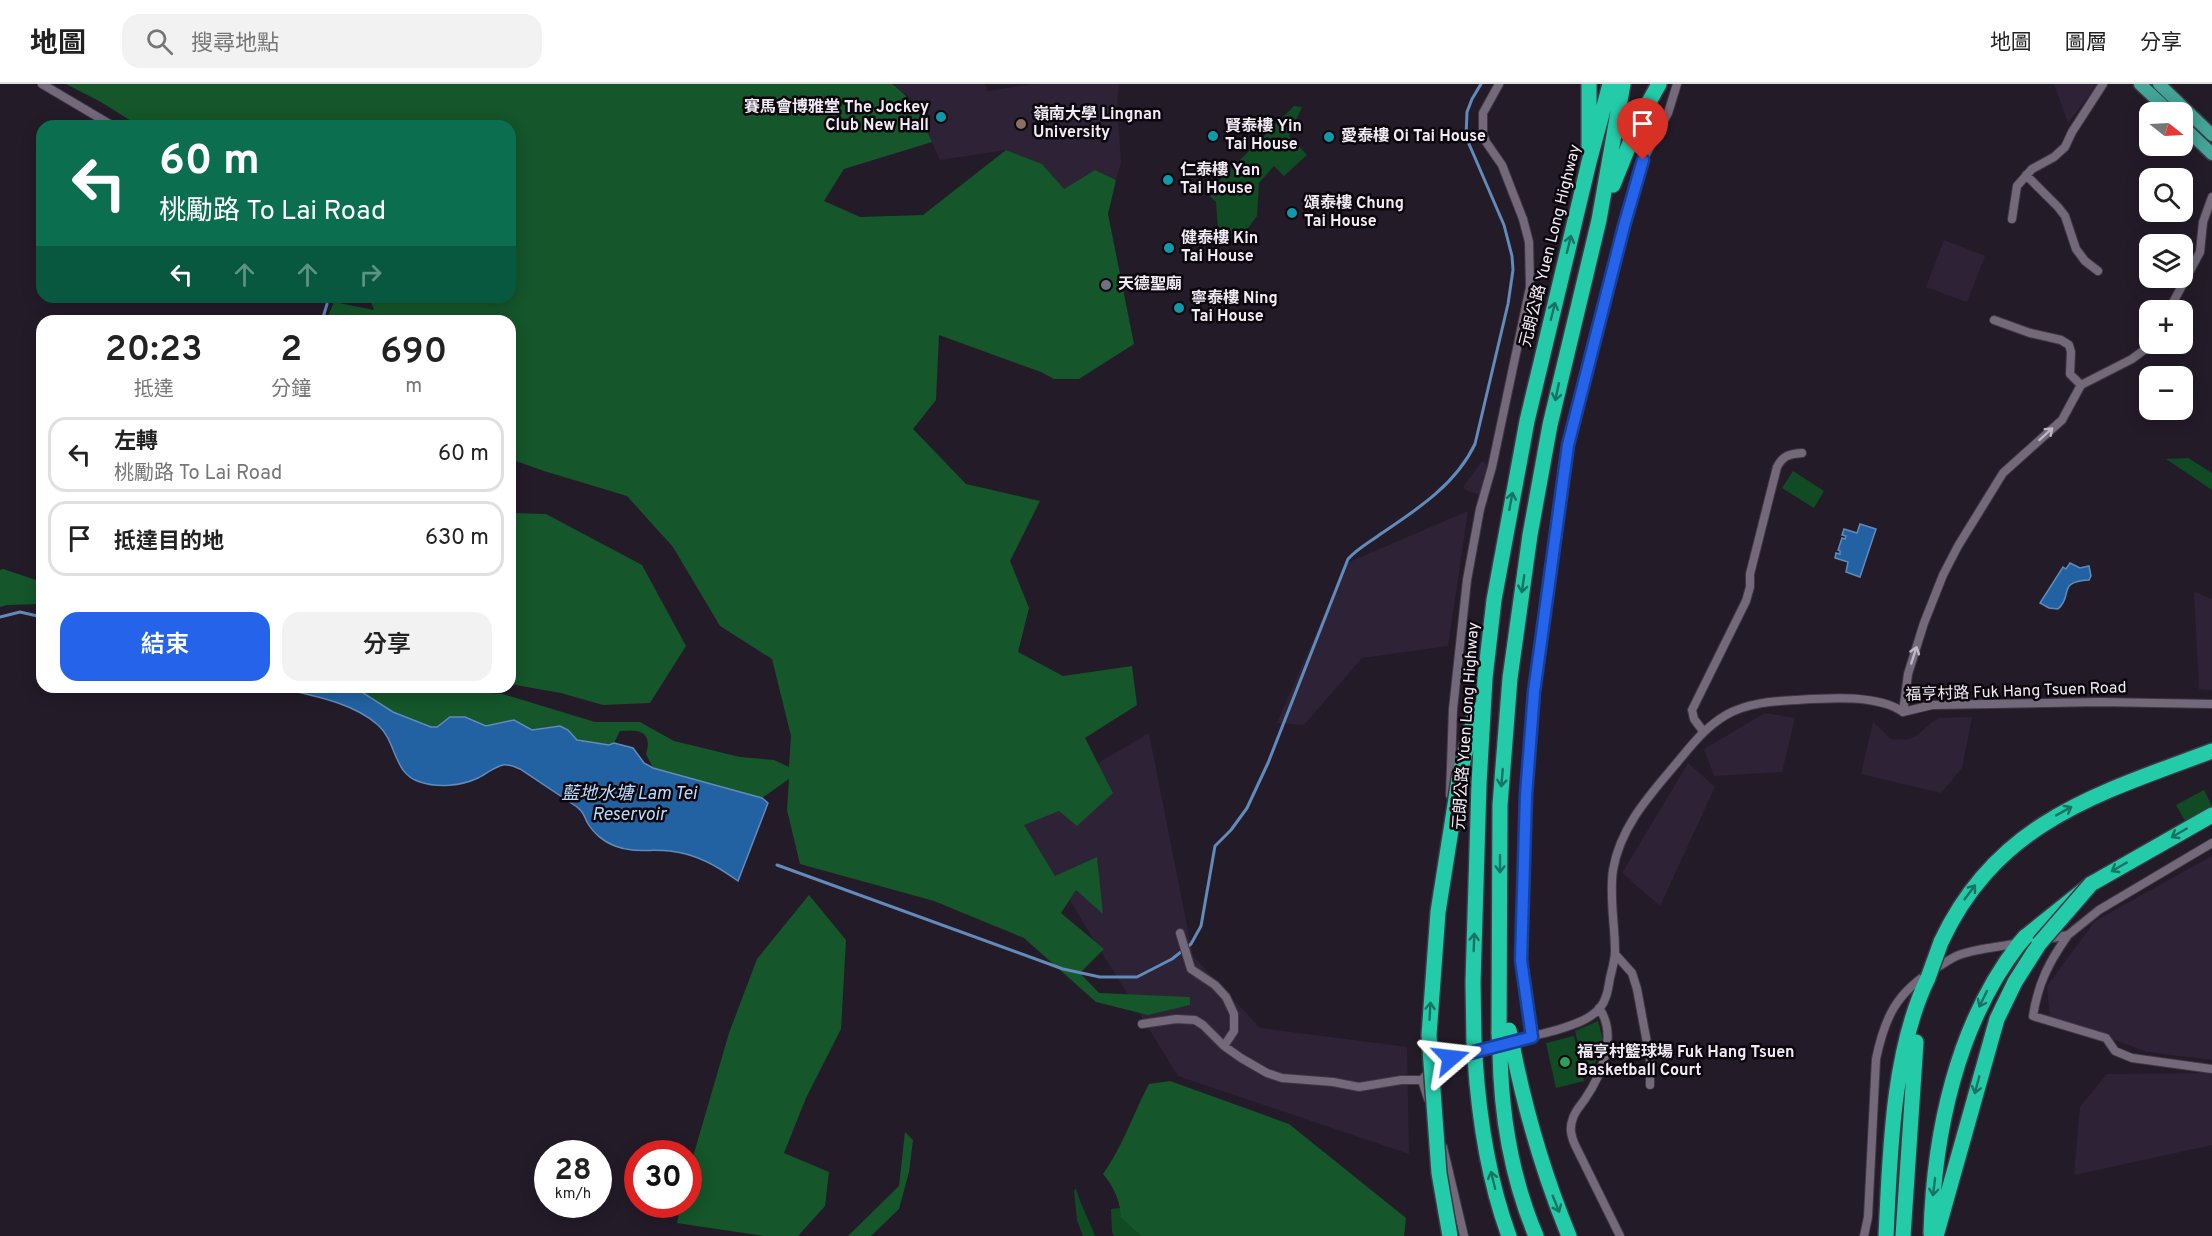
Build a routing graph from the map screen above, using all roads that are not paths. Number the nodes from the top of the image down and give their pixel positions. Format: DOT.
graph roads {
  1 [pos="42,84"];
  2 [pos="1499,84"];
  3 [pos="1589,84"];
  4 [pos="1610,84"];
  5 [pos="1623,84"];
  6 [pos="1659,84"];
  7 [pos="1677,84"];
  8 [pos="2103,84"];
  9 [pos="2140,84"];
  10 [pos="2159,84"];
  11 [pos="2159,102"];
  12 [pos="103,120"];
  13 [pos="2212,135"];
  14 [pos="2193,136"];
  15 [pos="2212,154"];
  16 [pos="1589,162"];
  17 [pos="2026,175"];
  18 [pos="2212,197"];
  19 [pos="2012,219"];
  20 [pos="1599,220"];
  21 [pos="2098,271"];
  22 [pos="2174,300"];
  23 [pos="1994,320"];
  24 [pos="2139,354"];
  25 [pos="2081,385"];
  26 [pos="1802,453"];
  27 [pos="1485,678"];
  28 [pos="2212,704"];
  29 [pos="1903,712"];
  30 [pos="1703,731"];
  31 [pos="2212,751"];
  32 [pos="2212,815"];
  33 [pos="1450,822"];
  34 [pos="2212,843"];
  35 [pos="2091,884"];
  36 [pos="1180,933"];
  37 [pos="2068,935"];
  38 [pos="1615,954"];
  39 [pos="1928,978"];
  40 [pos="1599,1008"];
  41 [pos="1142,1024"];
  42 [pos="1532,1037"];
  43 [pos="1224,1046"];
  44 [pos="1506,1051"];
  45 [pos="2212,1069"];
  46 [pos="1422,1080"];
  47 [pos="1650,1084"];
  48 [pos="1450,1236"];
  49 [pos="1464,1236"];
  50 [pos="1509,1236"];
  51 [pos="1536,1236"];
  52 [pos="1569,1236"];
  53 [pos="1620,1236"];
  54 [pos="1864,1236"];
  55 [pos="1886,1236"];
  56 [pos="1903,1236"];
  57 [pos="1931,1236"];
  58 [pos="1936,1236"];
  1 -- 12 [label="street"];
  2 -- 33 [label="street"];
  3 -- 16 [label="highway"];
  4 -- 16 [label="highway, 元朗公路 Yuen Long Highway"];
  5 -- 20 [label="highway"];
  6 -- 20 [label="highway"];
  7 -- 42 [label="street"];
  8 -- 17 [label="street"];
  9 -- 11 [label="main road"];
  10 -- 13 [label="main road"];
  14 -- 15 [label="main road"];
  27 -- 16 [label="highway, 元朗公路 Yuen Long Highway, one-way"];
  17 -- 19 [label="street"];
  17 -- 21 [label="street"];
  18 -- 22 [label="street"];
  20 -- 44 [label="highway, one-way, bridge"];
  23 -- 25 [label="street"];
  24 -- 25 [label="street"];
  29 -- 25 [label="street, one-way"];
  26 -- 30 [label="street"];
  48 -- 27 [label="highway, one-way, bridge"];
  50 -- 27 [label="highway, 元朗公路 Yuen Long Highway, one-way, bridge"];
  28 -- 29 [label="street, 福亨村路 Fuk Hang Tsuen Road"];
  29 -- 30 [label="street, 福亨村路 Fuk Hang Tsuen Road"];
  30 -- 38 [label="street, 福亨村路 Fuk Hang Tsuen Road"];
  39 -- 31 [label="highway, one-way, bridge"];
  32 -- 35 [label="highway, one-way"];
  34 -- 37 [label="street"];
  35 -- 57 [label="highway, one-way, bridge"];
  35 -- 58 [label="highway, one-way, bridge"];
  36 -- 43 [label="street"];
  37 -- 45 [label="street"];
  37 -- 54 [label="street"];
  38 -- 40 [label="street, 福亨村路 Fuk Hang Tsuen Road"];
  38 -- 47 [label="street"];
  39 -- 55 [label="highway"];
  39 -- 56 [label="highway"];
  40 -- 42 [label="street"];
  40 -- 53 [label="street"];
  41 -- 43 [label="street"];
  42 -- 46 [label="street"];
  43 -- 46 [label="street"];
  44 -- 51 [label="highway"];
  44 -- 52 [label="highway, one-way"];
  46 -- 49 [label="street"];
}
